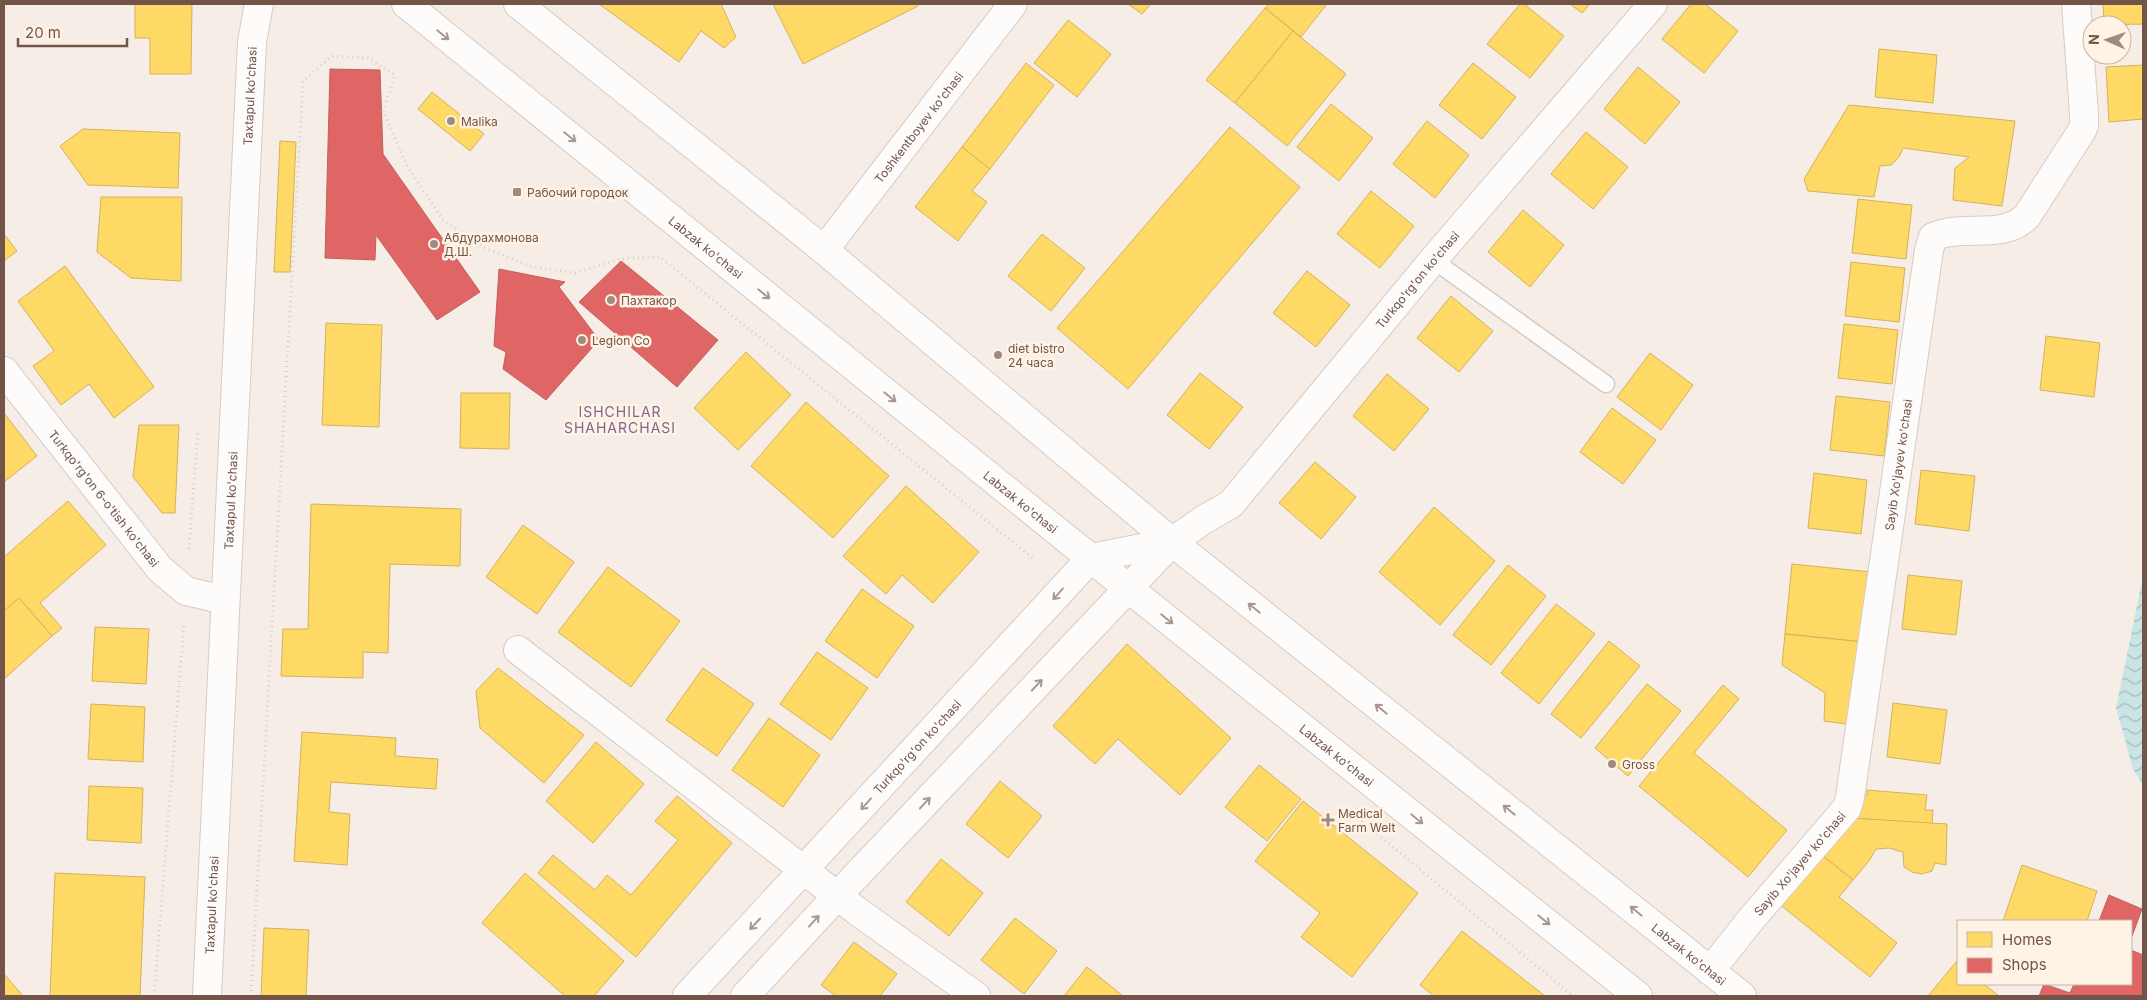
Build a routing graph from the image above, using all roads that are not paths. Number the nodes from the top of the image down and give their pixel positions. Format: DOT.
graph roads {
  1 [pos="259,4"];
  2 [pos="406,4"];
  3 [pos="518,4"];
  4 [pos="1013,4"];
  5 [pos="1652,4"];
  6 [pos="2076,4"];
  7 [pos="824,250"];
  8 [pos="1433,260"];
  9 [pos="8,383"];
  10 [pos="1606,384"];
  11 [pos="1172,542"];
  12 [pos="1091,558"];
  13 [pos="1129,588"];
  14 [pos="224,600"];
  15 [pos="518,650"];
  16 [pos="805,871"];
  17 [pos="838,895"];
  18 [pos="1710,970"];
  19 [pos="206,996"];
  20 [pos="687,996"];
  21 [pos="745,996"];
  22 [pos="976,996"];
  23 [pos="1638,996"];
  24 [pos="1742,996"];
  1 -- 14 [label="street, Taxtapul ko'chasi"];
  2 -- 12 [label="street, Labzak ko'chasi, one-way"];
  3 -- 7 [label="street, Labzak ko'chasi"];
  4 -- 7 [label="street, Toshkentboyev ko'chasi"];
  5 -- 8 [label="street, Turkqo'rg'on ko'chasi"];
  6 -- 18 [label="street, Sayib Xo'jayev ko'chasi"];
  7 -- 11 [label="street, Labzak ko'chasi"];
  8 -- 10 [label="lane"];
  8 -- 11 [label="street, Turkqo'rg'on ko'chasi"];
  9 -- 14 [label="street, Turkqo'rg'on 6-o'tish ko'chasi"];
  11 -- 12 [label="street, Turkqo'rg'on ko'chasi"];
  11 -- 13 [label="street, Turkqo'rg'on ko'chasi"];
  18 -- 11 [label="street, Labzak ko'chasi, one-way"];
  12 -- 13 [label="street, Labzak ko'chasi"];
  12 -- 16 [label="street, Turkqo'rg'on ko'chasi, one-way"];
  17 -- 13 [label="street, Turkqo'rg'on ko'chasi, one-way"];
  13 -- 23 [label="street, Labzak ko'chasi, one-way"];
  14 -- 19 [label="street, Taxtapul ko'chasi"];
  15 -- 16 [label="street"];
  16 -- 17 [label="street"];
  16 -- 20 [label="street, Turkqo'rg'on ko'chasi, one-way"];
  21 -- 17 [label="street, Turkqo'rg'on ko'chasi, one-way"];
  17 -- 22 [label="street"];
  18 -- 24 [label="street, Labzak ko'chasi"];
}
